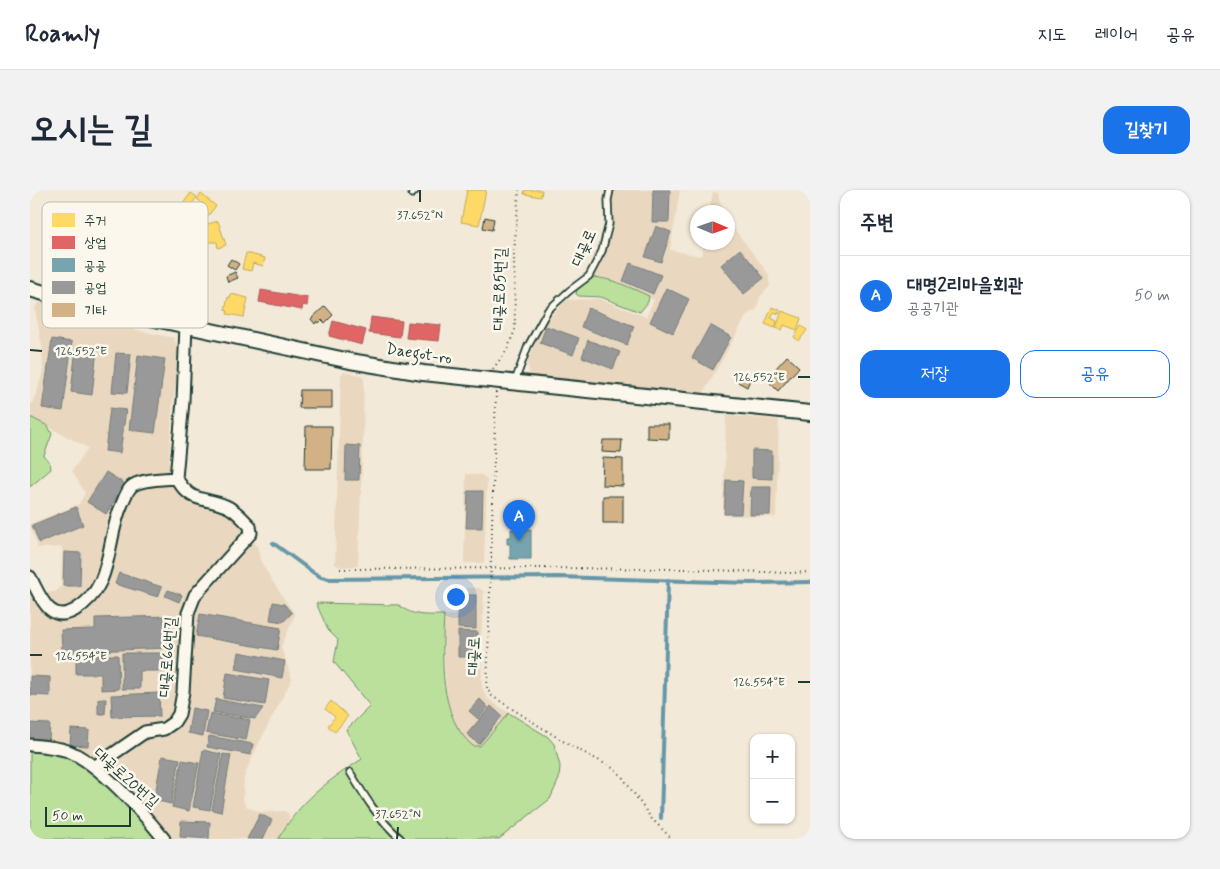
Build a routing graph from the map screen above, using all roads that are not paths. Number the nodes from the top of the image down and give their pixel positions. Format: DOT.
graph roads {
  1 [pos="610,190"];
  2 [pos="186,328"];
  3 [pos="200,328"];
  4 [pos="515,384"];
  5 [pos="810,413"];
  6 [pos="176,478"];
  7 [pos="30,577"];
  8 [pos="30,745"];
  9 [pos="94,767"];
  10 [pos="350,772"];
  11 [pos="164,839"];
  12 [pos="401,839"];
  1 -- 4 [label="lane, 대곶로"];
  2 -- 6 [label="street"];
  3 -- 4 [label="street, Daegot-ro"];
  4 -- 5 [label="street, Daegot-ro"];
  6 -- 7 [label="street"];
  6 -- 9 [label="street, 대곶로66번길"];
  8 -- 9 [label="street, 대곶로20번길"];
  9 -- 11 [label="street, 대곶로20번길"];
  10 -- 12 [label="lane"];
}
